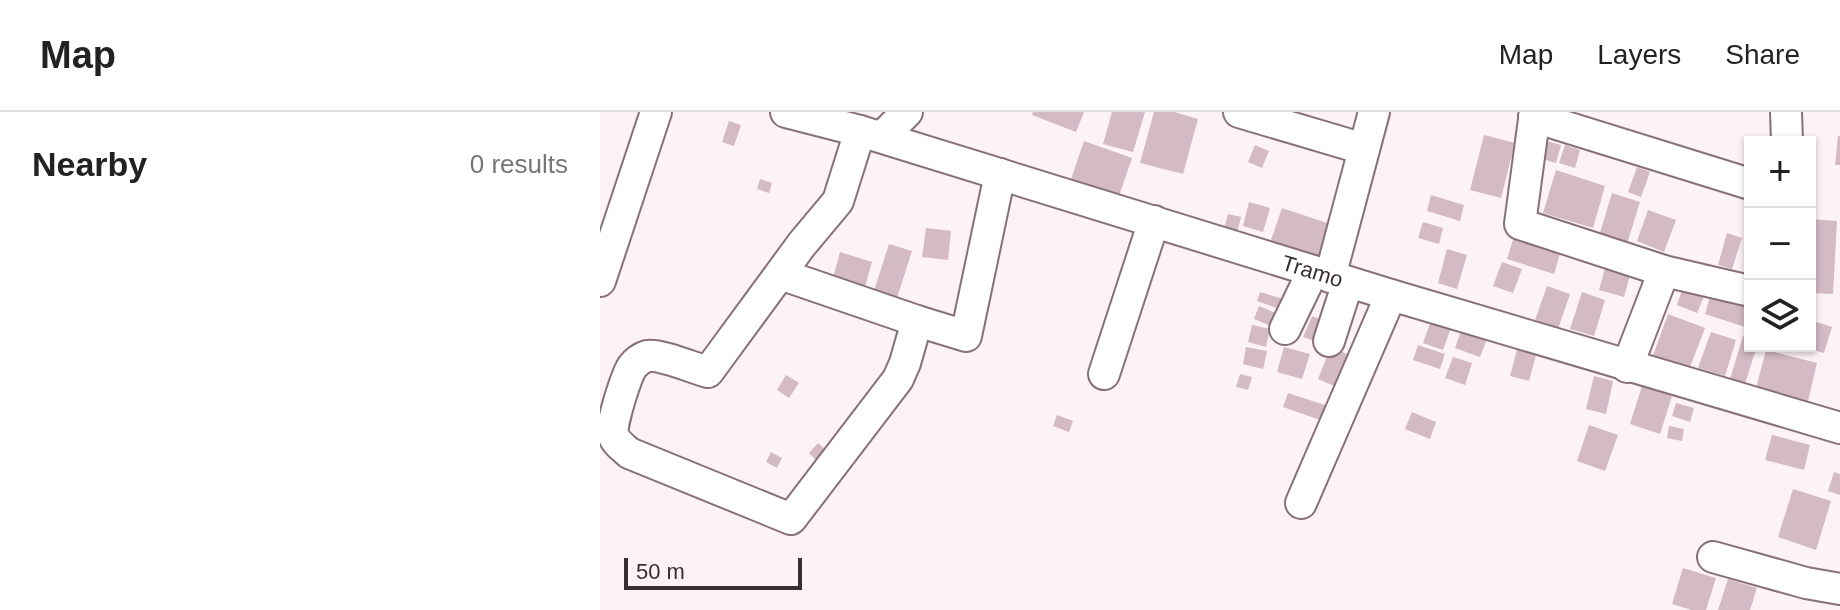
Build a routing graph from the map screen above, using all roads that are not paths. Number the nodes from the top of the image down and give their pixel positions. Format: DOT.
graph roads {
  1 [pos="656,112"];
  2 [pos="786,112"];
  3 [pos="907,112"];
  4 [pos="1239,112"];
  5 [pos="1374,112"];
  6 [pos="1786,112"];
  7 [pos="1534,115"];
  8 [pos="871,134"];
  9 [pos="1787,136"];
  10 [pos="1364,149"];
  11 [pos="1000,174"];
  12 [pos="1744,182"];
  13 [pos="1154,221"];
  14 [pos="1664,271"];
  15 [pos="780,274"];
  16 [pos="1330,277"];
  17 [pos="600,281"];
  18 [pos="1744,290"];
  19 [pos="1391,295"];
  20 [pos="917,321"];
  21 [pos="1285,329"];
  22 [pos="1329,341"];
  23 [pos="1627,367"];
  24 [pos="1104,374"];
  25 [pos="1840,428"];
  26 [pos="1301,503"];
  27 [pos="1713,557"];
  28 [pos="1828,595"];
  1 -- 17 [label="street"];
  2 -- 8 [label="street, Tramo"];
  3 -- 8 [label="street"];
  4 -- 10 [label="street"];
  5 -- 10 [label="street"];
  6 -- 9 [label="street"];
  7 -- 12 [label="street"];
  7 -- 14 [label="street"];
  8 -- 11 [label="street, Tramo"];
  8 -- 15 [label="street"];
  10 -- 16 [label="street"];
  11 -- 13 [label="street, Tramo"];
  11 -- 20 [label="street"];
  13 -- 16 [label="street, Tramo"];
  13 -- 24 [label="street"];
  14 -- 18 [label="street"];
  14 -- 23 [label="street"];
  15 -- 20 [label="street"];
  15 -- 20 [label="street"];
  16 -- 19 [label="street, Tramo"];
  16 -- 21 [label="street"];
  16 -- 22 [label="street"];
  19 -- 23 [label="street, Tramo"];
  19 -- 26 [label="street"];
  23 -- 25 [label="street, Tramo"];
  27 -- 28 [label="street"];
}
